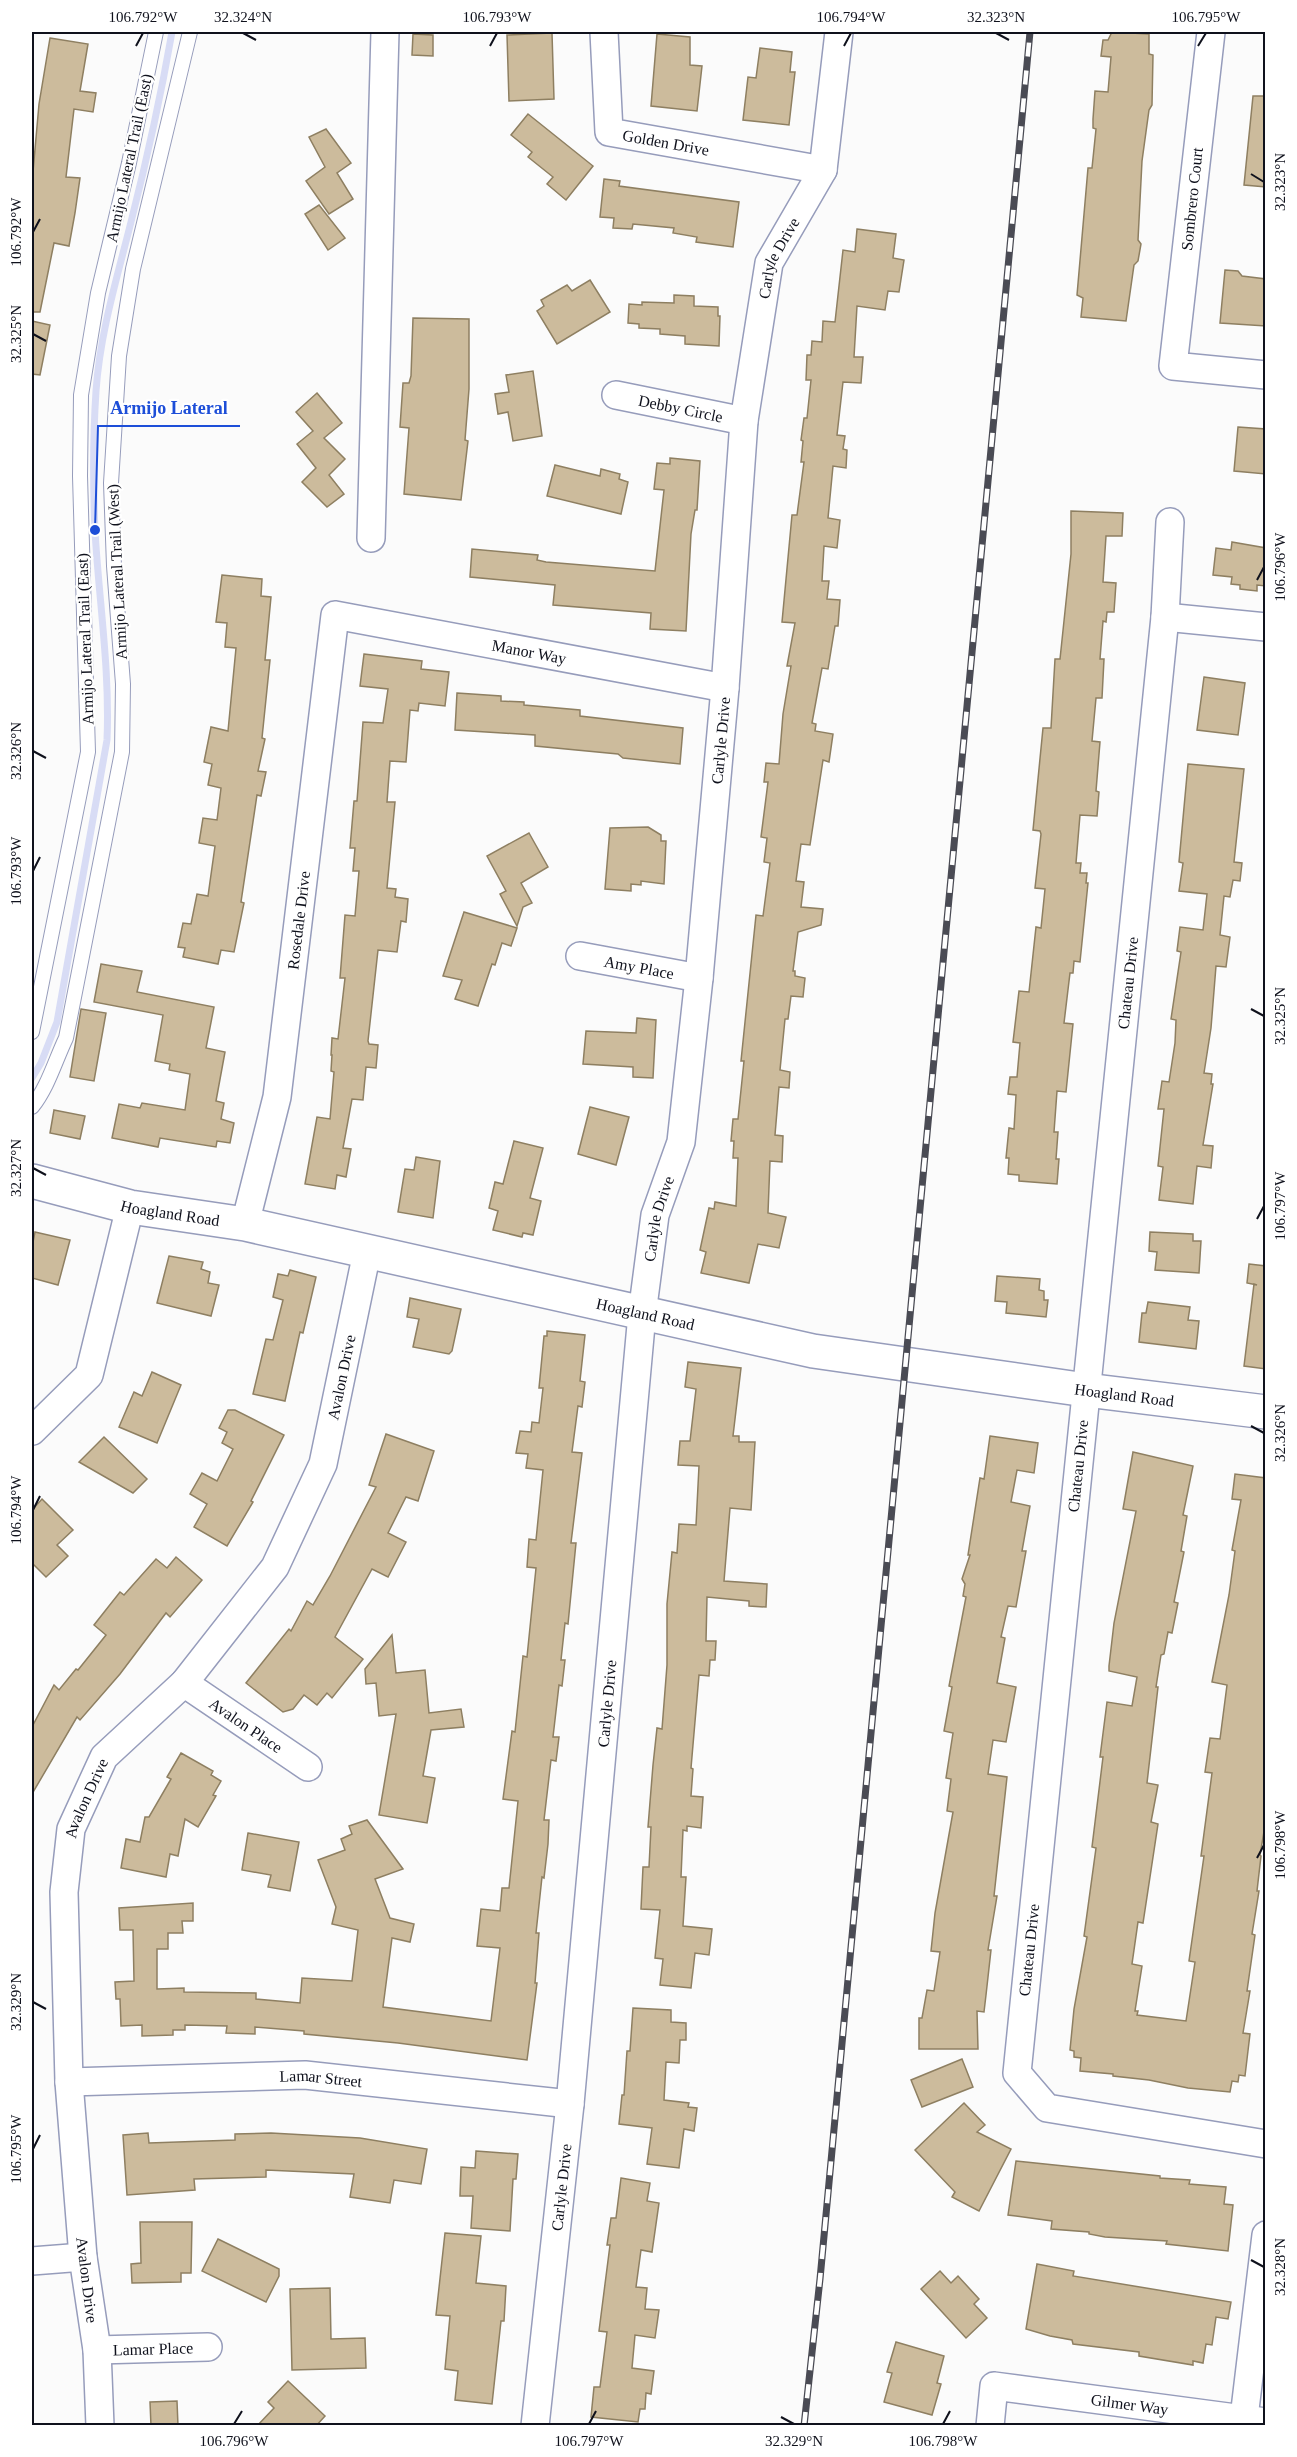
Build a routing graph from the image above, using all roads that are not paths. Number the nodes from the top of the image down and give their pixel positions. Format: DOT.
graph roads {
  1 [pos="156,32"];
  2 [pos="190,32"];
  3 [pos="386,32"];
  4 [pos="604,32"];
  5 [pos="839,32"];
  6 [pos="1211,32"];
  7 [pos="823,170"];
  8 [pos="1266,375"];
  9 [pos="616,395"];
  10 [pos="744,421"];
  11 [pos="1170,522"];
  12 [pos="371,538"];
  13 [pos="335,615"];
  14 [pos="1165,616"];
  15 [pos="1266,627"];
  16 [pos="725,688"];
  17 [pos="580,956"];
  18 [pos="699,978"];
  19 [pos="32,1032"];
  20 [pos="32,1107"];
  21 [pos="32,1181"];
  22 [pos="130,1207"];
  23 [pos="245,1224"];
  24 [pos="367,1252"];
  25 [pos="642,1314"];
  26 [pos="1086,1390"];
  27 [pos="1266,1412"];
  28 [pos="32,1431"];
  29 [pos="184,1683"];
  30 [pos="308,1767"];
  31 [pos="69,2082"];
  32 [pos="570,2104"];
  33 [pos="1266,2144"];
  34 [pos="1266,2235"];
  35 [pos="83,2257"];
  36 [pos="32,2261"];
  37 [pos="208,2347"];
  38 [pos="97,2350"];
  39 [pos="1251,2422"];
  40 [pos="100,2426"];
  41 [pos="535,2426"];
  42 [pos="990,2426"];
  1 -- 19 [label="lane, Armijo Lateral Trail (East)"];
  2 -- 20 [label="lane, Armijo Lateral Trail (West)"];
  3 -- 12 [label="street"];
  4 -- 7 [label="street, Golden Drive"];
  5 -- 7 [label="street, Carlyle Drive"];
  6 -- 8 [label="street, Sombrero Court"];
  7 -- 10 [label="street, Carlyle Drive"];
  9 -- 10 [label="street, Debby Circle"];
  10 -- 16 [label="street, Carlyle Drive"];
  11 -- 14 [label="street, Chateau Drive"];
  13 -- 16 [label="street, Manor Way"];
  13 -- 23 [label="street, Rosedale Drive"];
  14 -- 15 [label="street"];
  14 -- 26 [label="street, Chateau Drive"];
  16 -- 18 [label="street, Carlyle Drive"];
  17 -- 18 [label="street, Amy Place"];
  18 -- 25 [label="street, Carlyle Drive"];
  21 -- 22 [label="street, Hoagland Road"];
  22 -- 23 [label="street, Hoagland Road"];
  22 -- 28 [label="street"];
  23 -- 24 [label="street, Hoagland Road"];
  24 -- 25 [label="street, Hoagland Road"];
  24 -- 29 [label="street, Avalon Drive"];
  25 -- 26 [label="street, Hoagland Road"];
  25 -- 32 [label="street, Carlyle Drive"];
  26 -- 27 [label="street, Hoagland Road"];
  26 -- 33 [label="street, Chateau Drive"];
  29 -- 30 [label="street, Avalon Place"];
  29 -- 31 [label="street, Avalon Drive"];
  31 -- 32 [label="street, Lamar Street"];
  31 -- 35 [label="street, Avalon Drive"];
  32 -- 41 [label="street, Carlyle Drive"];
  34 -- 39 [label="street"];
  35 -- 36 [label="street"];
  35 -- 38 [label="street, Avalon Drive"];
  37 -- 38 [label="street, Lamar Place"];
  38 -- 40 [label="street, Avalon Drive"];
  39 -- 42 [label="street, Gilmer Way"];
}
